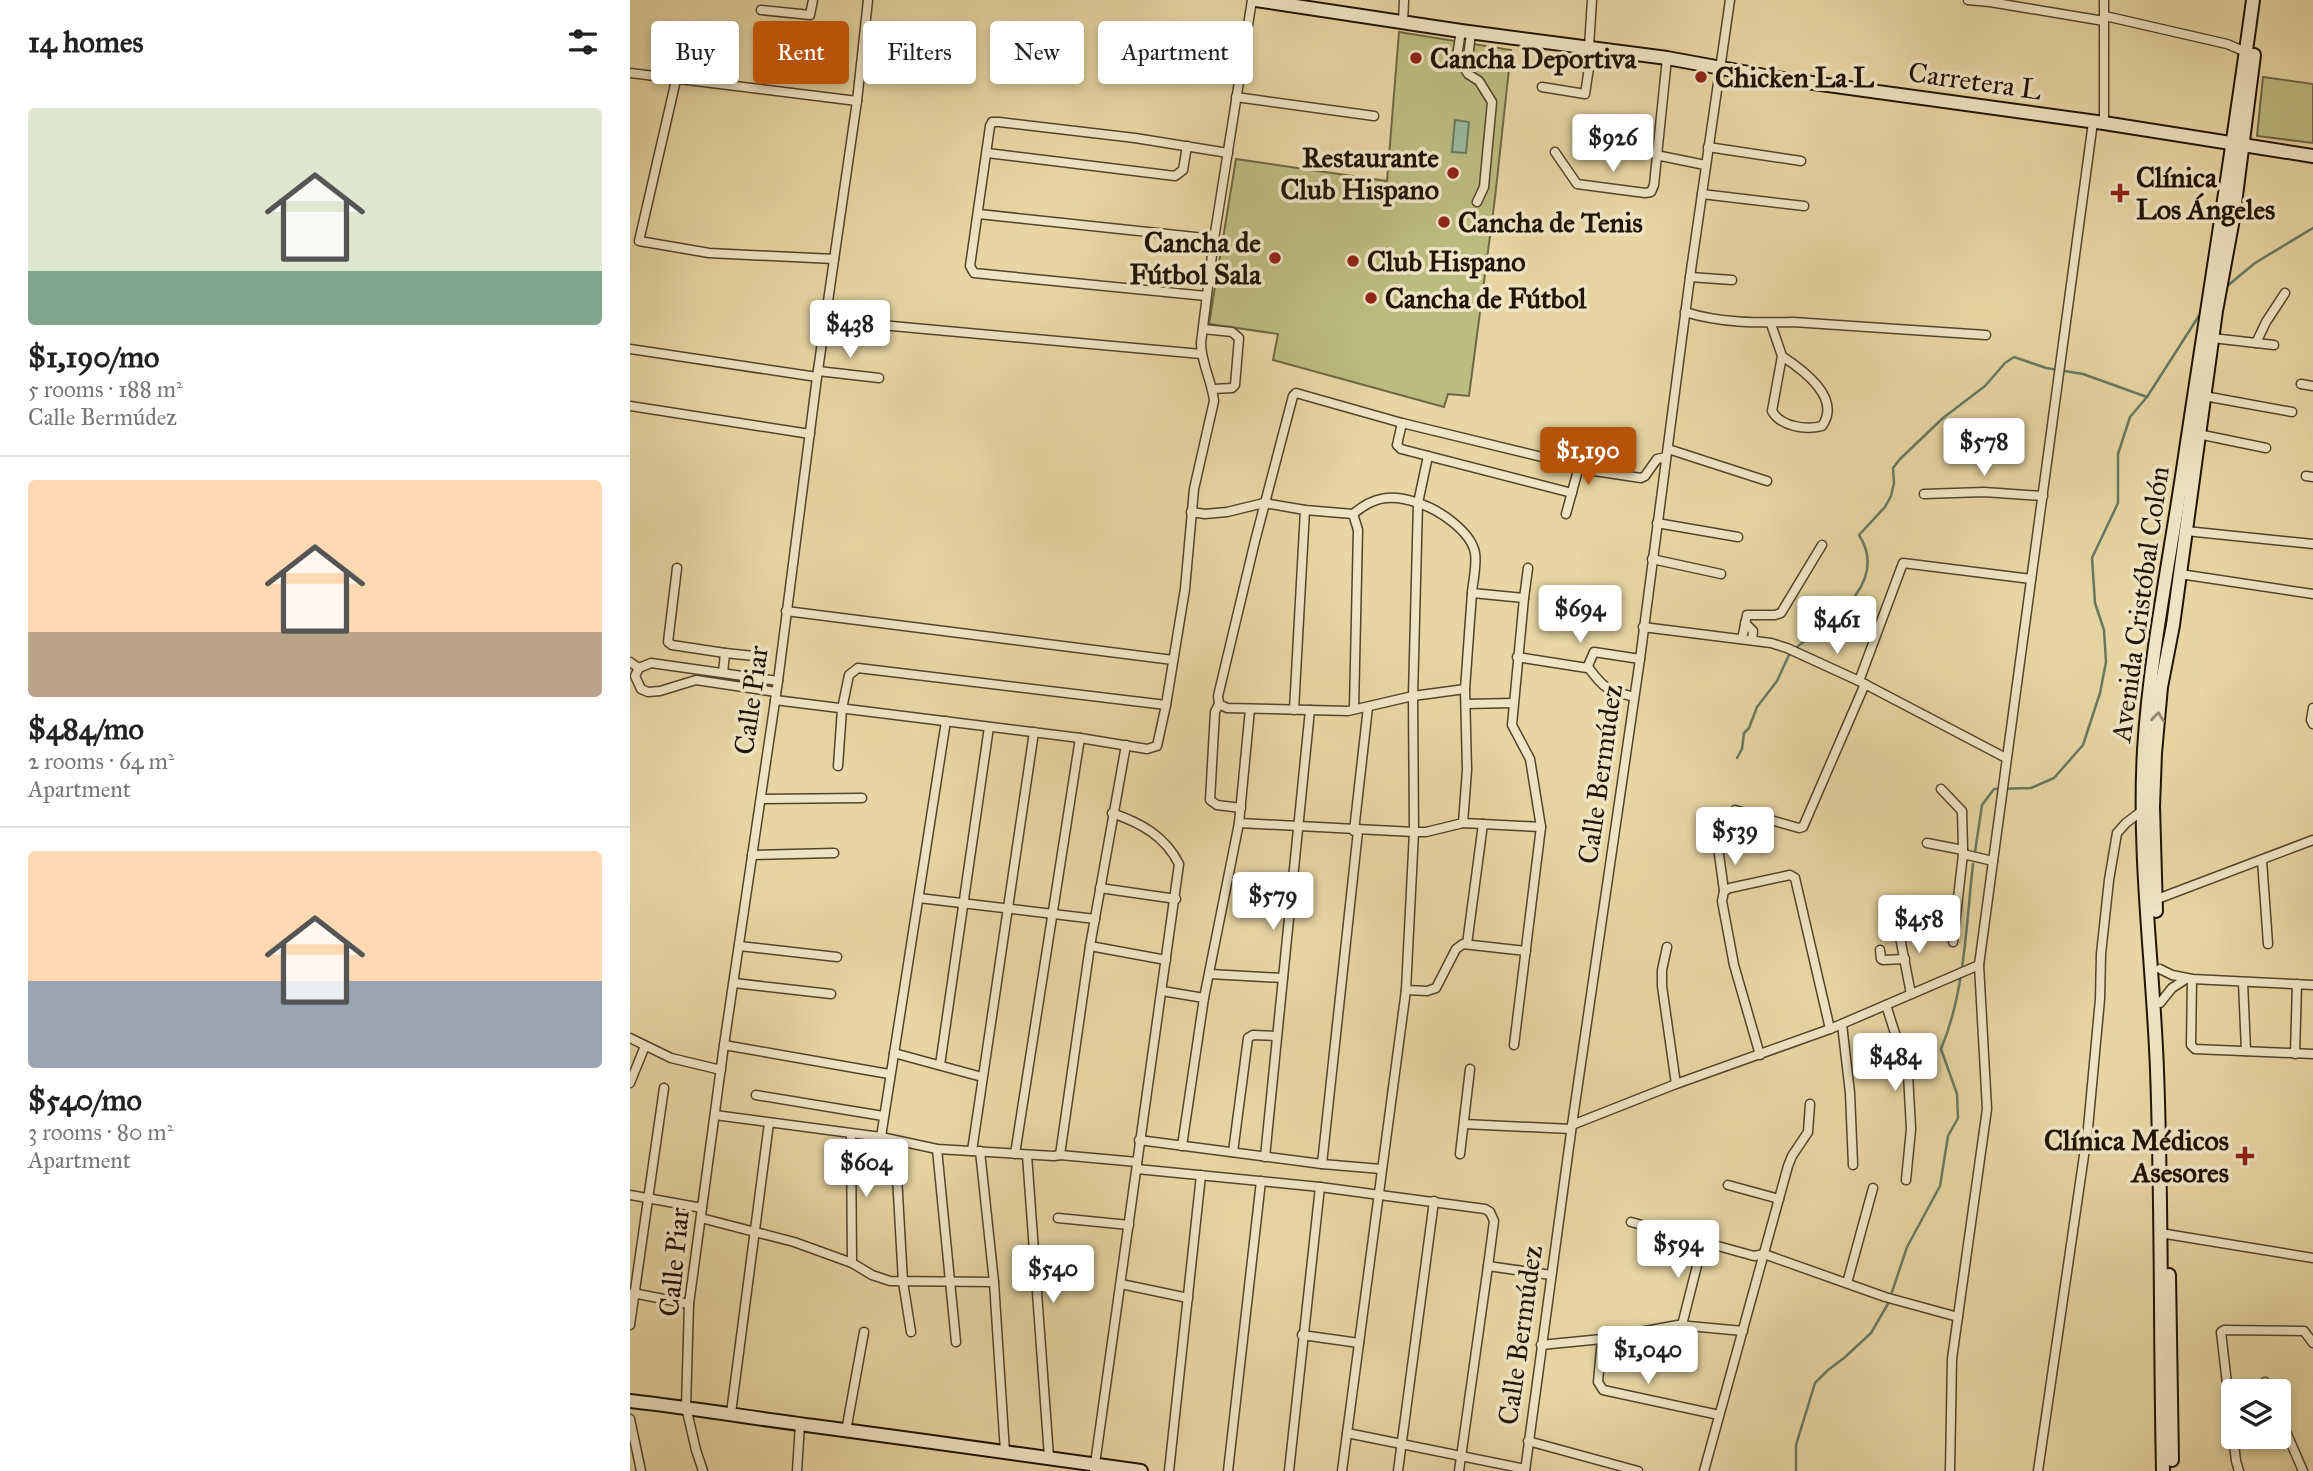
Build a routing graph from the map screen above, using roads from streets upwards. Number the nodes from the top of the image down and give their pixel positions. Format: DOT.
graph roads {
  1 [pos="813,0"];
  2 [pos="868,0"];
  3 [pos="1254,0"];
  4 [pos="1404,0"];
  5 [pos="1592,0"];
  6 [pos="1730,0"];
  7 [pos="1968,0"];
  8 [pos="2104,0"];
  9 [pos="2253,0"];
  10 [pos="2261,0"];
  11 [pos="761,10"];
  12 [pos="2104,18"];
  13 [pos="1403,23"];
  14 [pos="1466,32"];
  15 [pos="1591,48"];
  16 [pos="2246,52"];
  17 [pos="1667,58"];
  18 [pos="1719,67"];
  19 [pos="630,73"];
  20 [pos="651,76"];
  21 [pos="676,84"];
  22 [pos="711,84"];
  23 [pos="1542,87"];
  24 [pos="1236,97"];
  25 [pos="857,101"];
  26 [pos="1374,116"];
  27 [pos="2099,123"];
  28 [pos="2238,145"];
  29 [pos="1188,146"];
  30 [pos="1708,147"];
  31 [pos="1555,152"];
  32 [pos="987,153"];
  33 [pos="1228,153"];
  34 [pos="1656,155"];
  35 [pos="2313,156"];
  36 [pos="1801,161"];
  37 [pos="1706,165"];
  38 [pos="1702,194"];
  39 [pos="1477,202"];
  40 [pos="1804,206"];
  41 [pos="979,214"];
  42 [pos="1214,239"];
  43 [pos="635,240"];
  44 [pos="834,258"];
  45 [pos="1690,277"];
  46 [pos="1732,279"];
  47 [pos="2285,293"];
  48 [pos="1206,296"];
  49 [pos="1685,312"];
  50 [pos="2211,312"];
  51 [pos="825,320"];
  52 [pos="1771,324"];
  53 [pos="1203,329"];
  54 [pos="1986,335"];
  55 [pos="2212,338"];
  56 [pos="2256,343"];
  57 [pos="2273,345"];
  58 [pos="630,349"];
  59 [pos="1201,354"];
  60 [pos="1782,356"];
  61 [pos="817,374"];
  62 [pos="879,378"];
  63 [pos="2301,384"];
  64 [pos="2313,386"];
  65 [pos="1213,389"];
  66 [pos="2204,397"];
  67 [pos="630,406"];
  68 [pos="2292,412"];
  69 [pos="1402,423"];
  70 [pos="810,434"];
  71 [pos="2198,434"];
  72 [pos="2266,448"];
  73 [pos="1667,453"];
  74 [pos="1428,456"];
  75 [pos="1588,470"];
  76 [pos="1766,481"];
  77 [pos="1572,493"];
  78 [pos="1924,494"];
  79 [pos="2043,496"];
  80 [pos="1264,503"];
  81 [pos="1418,503"];
  82 [pos="1305,510"];
  83 [pos="1191,513"];
  84 [pos="1353,514"];
  85 [pos="1566,514"];
  86 [pos="1657,523"];
  87 [pos="2186,531"];
  88 [pos="1738,537"];
  89 [pos="2313,544"];
  90 [pos="1822,545"];
  91 [pos="1652,559"];
  92 [pos="677,568"];
  93 [pos="1528,568"];
  94 [pos="1721,574"];
  95 [pos="2180,574"];
  96 [pos="2031,579"];
  97 [pos="1472,593"];
  98 [pos="2313,594"];
  99 [pos="1524,598"];
  100 [pos="786,611"];
  101 [pos="1745,623"];
  102 [pos="1643,627"];
  103 [pos="1742,639"];
  104 [pos="1752,640"];
  105 [pos="725,653"];
  106 [pos="764,657"];
  107 [pos="1517,657"];
  108 [pos="1640,659"];
  109 [pos="1173,660"];
  110 [pos="630,662"];
  111 [pos="1588,667"];
  112 [pos="639,668"];
  113 [pos="723,673"];
  114 [pos="778,681"];
  115 [pos="1862,683"];
  116 [pos="1465,689"];
  117 [pos="775,696"];
  118 [pos="1413,696"];
  119 [pos="1634,697"];
  120 [pos="1513,703"];
  121 [pos="1219,704"];
  122 [pos="1465,704"];
  123 [pos="1166,705"];
  124 [pos="1368,707"];
  125 [pos="1354,708"];
  126 [pos="2313,708"];
  127 [pos="842,709"];
  128 [pos="1250,709"];
  129 [pos="1294,710"];
  130 [pos="1310,710"];
  131 [pos="946,721"];
  132 [pos="2313,724"];
  133 [pos="989,727"];
  134 [pos="1034,732"];
  135 [pos="1080,738"];
  136 [pos="1126,745"];
  137 [pos="2006,758"];
  138 [pos="838,766"];
  139 [pos="1941,789"];
  140 [pos="862,798"];
  141 [pos="761,799"];
  142 [pos="1241,808"];
  143 [pos="1735,810"];
  144 [pos="2143,810"];
  145 [pos="1112,813"];
  146 [pos="1239,823"];
  147 [pos="1463,823"];
  148 [pos="1483,824"];
  149 [pos="1298,827"];
  150 [pos="1541,827"];
  151 [pos="1356,831"];
  152 [pos="1414,832"];
  153 [pos="2313,840"];
  154 [pos="1927,843"];
  155 [pos="1718,848"];
  156 [pos="1963,852"];
  157 [pos="834,853"];
  158 [pos="752,855"];
  159 [pos="2262,860"];
  160 [pos="1993,861"];
  161 [pos="1100,888"];
  162 [pos="1724,891"];
  163 [pos="919,898"];
  164 [pos="1176,899"];
  165 [pos="2151,902"];
  166 [pos="964,904"];
  167 [pos="1008,909"];
  168 [pos="1052,914"];
  169 [pos="1094,919"];
  170 [pos="1898,922"];
  171 [pos="1953,942"];
  172 [pos="1467,944"];
  173 [pos="2268,944"];
  174 [pos="739,946"];
  175 [pos="1090,946"];
  176 [pos="1667,947"];
  177 [pos="1880,950"];
  178 [pos="1526,951"];
  179 [pos="837,957"];
  180 [pos="1905,959"];
  181 [pos="1166,960"];
  182 [pos="1979,965"];
  183 [pos="2160,969"];
  184 [pos="1210,974"];
  185 [pos="1283,978"];
  186 [pos="2189,979"];
  187 [pos="734,982"];
  188 [pos="2244,982"];
  189 [pos="2297,984"];
  190 [pos="2313,985"];
  191 [pos="1406,990"];
  192 [pos="1162,991"];
  193 [pos="831,994"];
  194 [pos="1911,994"];
  195 [pos="1204,998"];
  196 [pos="2160,1003"];
  197 [pos="1886,1005"];
  198 [pos="1842,1024"];
  199 [pos="1830,1029"];
  200 [pos="1276,1037"];
  201 [pos="630,1038"];
  202 [pos="724,1045"];
  203 [pos="1514,1045"];
  204 [pos="645,1046"];
  205 [pos="2246,1051"];
  206 [pos="894,1053"];
  207 [pos="2295,1054"];
  208 [pos="2313,1054"];
  209 [pos="1760,1055"];
  210 [pos="940,1065"];
  211 [pos="1470,1069"];
  212 [pos="721,1070"];
  213 [pos="889,1074"];
  214 [pos="982,1077"];
  215 [pos="630,1083"];
  216 [pos="1676,1084"];
  217 [pos="664,1088"];
  218 [pos="756,1095"];
  219 [pos="1810,1104"];
  220 [pos="715,1115"];
  221 [pos="883,1116"];
  222 [pos="769,1123"];
  223 [pos="1464,1124"];
  224 [pos="1572,1127"];
  225 [pos="851,1134"];
  226 [pos="881,1137"];
  227 [pos="895,1140"];
  228 [pos="1139,1140"];
  229 [pos="1182,1146"];
  230 [pos="937,1149"];
  231 [pos="976,1152"];
  232 [pos="1233,1152"];
  233 [pos="1014,1154"];
  234 [pos="1460,1154"];
  235 [pos="1027,1155"];
  236 [pos="1060,1155"];
  237 [pos="1265,1157"];
  238 [pos="1322,1164"];
  239 [pos="1137,1165"];
  240 [pos="1853,1165"];
  241 [pos="1381,1169"];
  242 [pos="1201,1175"];
  243 [pos="1906,1180"];
  244 [pos="1261,1181"];
  245 [pos="1728,1185"];
  246 [pos="1320,1187"];
  247 [pos="1873,1188"];
  248 [pos="630,1195"];
  249 [pos="1378,1195"];
  250 [pos="648,1198"];
  251 [pos="1779,1199"];
  252 [pos="1434,1201"];
  253 [pos="702,1208"];
  254 [pos="701,1218"];
  255 [pos="1058,1218"];
  256 [pos="1631,1222"];
  257 [pos="1129,1225"];
  258 [pos="755,1230"];
  259 [pos="2164,1234"];
  260 [pos="1703,1242"];
  261 [pos="1764,1254"];
  262 [pos="2313,1258"];
  263 [pos="852,1264"];
  264 [pos="1488,1266"];
  265 [pos="1551,1275"];
  266 [pos="903,1282"];
  267 [pos="950,1282"];
  268 [pos="994,1282"];
  269 [pos="1847,1283"];
  270 [pos="1121,1284"];
  271 [pos="633,1293"];
  272 [pos="1188,1298"];
  273 [pos="690,1304"];
  274 [pos="631,1313"];
  275 [pos="1958,1317"];
  276 [pos="630,1325"];
  277 [pos="1682,1325"];
  278 [pos="1743,1331"];
  279 [pos="864,1332"];
  280 [pos="911,1332"];
  281 [pos="1302,1335"];
  282 [pos="1601,1339"];
  283 [pos="956,1342"];
  284 [pos="1359,1343"];
  285 [pos="2313,1343"];
  286 [pos="1541,1345"];
  287 [pos="630,1401"];
  288 [pos="686,1407"];
  289 [pos="731,1413"];
  290 [pos="1719,1415"];
  291 [pos="630,1419"];
  292 [pos="800,1424"];
  293 [pos="846,1431"];
  294 [pos="1347,1433"];
  295 [pos="1528,1441"];
  296 [pos="1403,1443"];
  297 [pos="2291,1443"];
  298 [pos="1005,1452"];
  299 [pos="1461,1455"];
  300 [pos="1049,1457"];
  301 [pos="630,1465"];
  302 [pos="641,1468"];
  303 [pos="1094,1468"];
  304 [pos="1525,1470"];
  305 [pos="703,1471"];
  306 [pos="797,1471"];
  307 [pos="1141,1471"];
  308 [pos="1169,1471"];
  309 [pos="1228,1471"];
  310 [pos="1289,1471"];
  311 [pos="1342,1471"];
  312 [pos="1398,1471"];
  313 [pos="1458,1471"];
  314 [pos="1637,1471"];
  315 [pos="1704,1471"];
  316 [pos="1950,1471"];
  317 [pos="2038,1471"];
  318 [pos="2163,1471"];
  319 [pos="2172,1471"];
  320 [pos="2239,1471"];
  321 [pos="2303,1471"];
  1 -- 11 [label="street"];
  2 -- 25 [label="street, Calle Piar"];
  3 -- 13 [label="street, Carretera L"];
  3 -- 24 [label="street"];
  4 -- 13 [label="street"];
  5 -- 15 [label="street"];
  6 -- 18 [label="street, Calle Bermúdez"];
  7 -- 12 [label="street"];
  8 -- 12 [label="street"];
  9 -- 16 [label="street, Avenida Cristóbal Colón"];
  10 -- 28 [label="street, Avenida Cristóbal Colón"];
  12 -- 16 [label="street"];
  12 -- 27 [label="street"];
  13 -- 14 [label="street, Carretera L"];
  14 -- 15 [label="street, Carretera L"];
  14 -- 39 [label="street"];
  15 -- 17 [label="street, Carretera L"];
  15 -- 23 [label="street"];
  16 -- 28 [label="street, Avenida Cristóbal Colón"];
  17 -- 18 [label="street, Carretera L"];
  17 -- 34 [label="street"];
  18 -- 27 [label="street, Carretera L"];
  18 -- 30 [label="street, Calle Bermúdez"];
  19 -- 20 [label="street"];
  21 -- 43 [label="street"];
  22 -- 25 [label="street"];
  24 -- 26 [label="street"];
  24 -- 33 [label="street"];
  25 -- 44 [label="street, Calle Piar"];
  27 -- 28 [label="street, Carretera L"];
  27 -- 79 [label="street"];
  28 -- 35 [label="street, Carretera L"];
  28 -- 50 [label="street, Avenida Cristóbal Colón"];
  29 -- 32 [label="street"];
  29 -- 32 [label="street"];
  29 -- 33 [label="street"];
  30 -- 36 [label="street"];
  30 -- 37 [label="street, Calle Bermúdez"];
  31 -- 34 [label="street"];
  32 -- 41 [label="street"];
  33 -- 42 [label="street"];
  34 -- 37 [label="street"];
  37 -- 38 [label="street, Calle Bermúdez"];
  38 -- 40 [label="street"];
  38 -- 45 [label="street, Calle Bermúdez"];
  41 -- 42 [label="street"];
  41 -- 48 [label="street"];
  42 -- 48 [label="street"];
  43 -- 44 [label="street"];
  44 -- 51 [label="street, Calle Piar"];
  45 -- 46 [label="street"];
  45 -- 49 [label="street, Calle Bermúdez"];
  47 -- 56 [label="street"];
  48 -- 53 [label="street"];
  49 -- 52 [label="street"];
  49 -- 73 [label="street, Calle Bermúdez"];
  50 -- 55 [label="street, Avenida Cristóbal Colón"];
  50 -- 144 [label="street, Avenida Cristóbal Colón"];
  51 -- 59 [label="street"];
  51 -- 61 [label="street, Calle Piar"];
  52 -- 54 [label="street"];
  52 -- 60 [label="street"];
  53 -- 59 [label="street"];
  53 -- 65 [label="street"];
  55 -- 56 [label="street"];
  55 -- 66 [label="street, Avenida Cristóbal Colón"];
  56 -- 57 [label="street"];
  58 -- 61 [label="street"];
  59 -- 65 [label="street"];
  60 -- 60 [label="street"];
  61 -- 62 [label="street"];
  61 -- 70 [label="street, Calle Piar"];
  63 -- 64 [label="street"];
  65 -- 83 [label="street"];
  66 -- 68 [label="street"];
  66 -- 71 [label="street, Avenida Cristóbal Colón"];
  67 -- 70 [label="street"];
  69 -- 74 [label="street"];
  69 -- 77 [label="street"];
  69 -- 80 [label="street"];
  70 -- 100 [label="street, Calle Piar"];
  71 -- 72 [label="street"];
  71 -- 87 [label="street, Avenida Cristóbal Colón"];
  73 -- 75 [label="street"];
  73 -- 76 [label="street"];
  73 -- 86 [label="street, Calle Bermúdez"];
  74 -- 77 [label="street"];
  74 -- 81 [label="street"];
  77 -- 85 [label="street"];
  78 -- 79 [label="street"];
  79 -- 96 [label="street"];
  80 -- 82 [label="street"];
  80 -- 83 [label="street"];
  80 -- 121 [label="street"];
  81 -- 84 [label="street"];
  81 -- 97 [label="street"];
  81 -- 118 [label="street"];
  82 -- 84 [label="street"];
  82 -- 129 [label="street"];
  83 -- 109 [label="street"];
  84 -- 125 [label="street"];
  86 -- 88 [label="street"];
  86 -- 91 [label="street, Calle Bermúdez"];
  87 -- 89 [label="street"];
  87 -- 95 [label="street, Avenida Cristóbal Colón"];
  90 -- 101 [label="street"];
  91 -- 94 [label="street"];
  91 -- 102 [label="street, Calle Bermúdez"];
  92 -- 105 [label="street"];
  93 -- 99 [label="street"];
  95 -- 98 [label="street"];
  165 -- 95 [label="street, Avenida Cristóbal Colón, one-way"];
  96 -- 115 [label="street"];
  96 -- 137 [label="street"];
  97 -- 99 [label="street"];
  97 -- 116 [label="street"];
  99 -- 107 [label="street"];
  100 -- 109 [label="street"];
  100 -- 114 [label="street, Calle Piar"];
  101 -- 103 [label="street"];
  101 -- 104 [label="street"];
  102 -- 103 [label="street"];
  102 -- 108 [label="street, Calle Bermúdez"];
  103 -- 104 [label="street"];
  104 -- 115 [label="street"];
  105 -- 106 [label="street"];
  105 -- 113 [label="street"];
  107 -- 111 [label="street"];
  107 -- 120 [label="street"];
  108 -- 111 [label="street"];
  108 -- 119 [label="street, Calle Bermúdez"];
  109 -- 123 [label="street"];
  110 -- 112 [label="street"];
  111 -- 119 [label="street"];
  112 -- 113 [label="street"];
  112 -- 117 [label="street"];
  113 -- 114 [label="street"];
  114 -- 117 [label="street, Calle Piar"];
  115 -- 137 [label="street"];
  115 -- 143 [label="street"];
  116 -- 118 [label="street"];
  116 -- 122 [label="street"];
  117 -- 127 [label="street"];
  117 -- 141 [label="street, Calle Piar"];
  118 -- 124 [label="street"];
  118 -- 152 [label="street"];
  119 -- 224 [label="street, Calle Bermúdez"];
  120 -- 122 [label="street"];
  120 -- 150 [label="street"];
  121 -- 128 [label="street"];
  121 -- 142 [label="street"];
  122 -- 147 [label="street"];
  123 -- 127 [label="street"];
  123 -- 136 [label="street"];
  124 -- 125 [label="street"];
  124 -- 151 [label="street"];
  125 -- 130 [label="street"];
  126 -- 132 [label="street"];
  127 -- 131 [label="street"];
  127 -- 138 [label="street"];
  128 -- 129 [label="street"];
  128 -- 142 [label="street"];
  129 -- 130 [label="street"];
  130 -- 149 [label="street"];
  131 -- 133 [label="street"];
  131 -- 163 [label="street"];
  133 -- 134 [label="street"];
  133 -- 166 [label="street"];
  134 -- 135 [label="street"];
  134 -- 167 [label="street"];
  135 -- 136 [label="street"];
  135 -- 168 [label="street"];
  136 -- 145 [label="street"];
  137 -- 160 [label="street"];
  139 -- 156 [label="street"];
  140 -- 141 [label="street"];
  141 -- 158 [label="street, Calle Piar"];
  142 -- 146 [label="street"];
  144 -- 165 [label="street, Avenida Cristóbal Colón"];
  144 -- 317 [label="street"];
  145 -- 161 [label="street"];
  145 -- 164 [label="street"];
  146 -- 149 [label="street"];
  146 -- 184 [label="street"];
  147 -- 148 [label="street"];
  147 -- 152 [label="street"];
  148 -- 150 [label="street"];
  148 -- 172 [label="street"];
  149 -- 151 [label="street"];
  149 -- 185 [label="street"];
  150 -- 178 [label="street"];
  151 -- 152 [label="street"];
  151 -- 238 [label="street"];
  152 -- 191 [label="street"];
  153 -- 159 [label="street"];
  154 -- 156 [label="street"];
  155 -- 162 [label="street"];
  156 -- 160 [label="street"];
  156 -- 171 [label="street"];
  157 -- 158 [label="street"];
  158 -- 174 [label="street, Calle Piar"];
  159 -- 165 [label="street"];
  159 -- 173 [label="street"];
  160 -- 182 [label="street"];
  161 -- 164 [label="street"];
  161 -- 169 [label="street"];
  162 -- 199 [label="street"];
  162 -- 209 [label="street"];
  163 -- 166 [label="street"];
  163 -- 206 [label="street"];
  164 -- 181 [label="street"];
  165 -- 183 [label="street, Avenida Cristóbal Colón"];
  165 -- 259 [label="street, Avenida Cristóbal Colón"];
  166 -- 167 [label="street"];
  166 -- 210 [label="street"];
  167 -- 168 [label="street"];
  167 -- 214 [label="street"];
  168 -- 169 [label="street"];
  168 -- 233 [label="street"];
  169 -- 175 [label="street"];
  170 -- 180 [label="street"];
  172 -- 178 [label="street"];
  172 -- 191 [label="street"];
  174 -- 179 [label="street"];
  174 -- 187 [label="street, Calle Piar"];
  175 -- 181 [label="street"];
  175 -- 236 [label="street"];
  176 -- 216 [label="street"];
  177 -- 180 [label="street"];
  178 -- 203 [label="street"];
  180 -- 194 [label="street"];
  181 -- 192 [label="street"];
  182 -- 194 [label="street"];
  182 -- 275 [label="street"];
  183 -- 186 [label="street"];
  183 -- 196 [label="street, Avenida Cristóbal Colón"];
  184 -- 185 [label="street"];
  184 -- 195 [label="street"];
  185 -- 200 [label="street"];
  186 -- 188 [label="street"];
  186 -- 196 [label="street"];
  186 -- 205 [label="street"];
  187 -- 193 [label="street"];
  187 -- 202 [label="street, Calle Piar"];
  188 -- 189 [label="street"];
  188 -- 205 [label="street"];
  189 -- 190 [label="street"];
  189 -- 207 [label="street"];
  191 -- 241 [label="street"];
  192 -- 195 [label="street"];
  192 -- 228 [label="street"];
  194 -- 197 [label="street"];
  195 -- 229 [label="street"];
  196 -- 259 [label="street, Avenida Cristóbal Colón"];
  197 -- 198 [label="street"];
  197 -- 243 [label="street"];
  198 -- 199 [label="street"];
  198 -- 240 [label="street"];
  199 -- 209 [label="street"];
  200 -- 232 [label="street"];
  200 -- 237 [label="street"];
  201 -- 204 [label="street"];
  202 -- 212 [label="street, Calle Piar"];
  202 -- 213 [label="street"];
  204 -- 212 [label="street"];
  204 -- 215 [label="street"];
  205 -- 207 [label="street"];
  206 -- 210 [label="street"];
  206 -- 213 [label="street"];
  207 -- 208 [label="street"];
  209 -- 216 [label="street"];
  210 -- 214 [label="street"];
  211 -- 223 [label="street"];
  212 -- 220 [label="street, Calle Piar"];
  213 -- 221 [label="street"];
  214 -- 231 [label="street"];
  216 -- 224 [label="street"];
  217 -- 250 [label="street"];
  218 -- 221 [label="street"];
  219 -- 251 [label="street"];
  220 -- 222 [label="street"];
  220 -- 253 [label="street, Calle Piar"];
  221 -- 226 [label="street"];
  222 -- 225 [label="street"];
  222 -- 258 [label="street"];
  223 -- 224 [label="street"];
  223 -- 234 [label="street"];
  224 -- 265 [label="street, Calle Bermúdez"];
  225 -- 226 [label="street"];
  225 -- 263 [label="street"];
  226 -- 227 [label="street"];
  227 -- 230 [label="street"];
  227 -- 266 [label="street"];
  228 -- 229 [label="street"];
  228 -- 239 [label="street"];
  229 -- 232 [label="street"];
  230 -- 231 [label="street"];
  230 -- 267 [label="street"];
  231 -- 233 [label="street"];
  231 -- 268 [label="street"];
  232 -- 237 [label="street"];
  233 -- 235 [label="street"];
  235 -- 236 [label="street"];
  235 -- 300 [label="street"];
  236 -- 239 [label="street"];
  237 -- 238 [label="street"];
  238 -- 241 [label="street"];
  239 -- 242 [label="street"];
  239 -- 257 [label="street"];
  241 -- 249 [label="street"];
  242 -- 244 [label="street"];
  242 -- 272 [label="street"];
  244 -- 246 [label="street"];
  244 -- 309 [label="street"];
  245 -- 251 [label="street"];
  246 -- 249 [label="street"];
  246 -- 281 [label="street"];
  247 -- 269 [label="street"];
  248 -- 250 [label="street"];
  249 -- 252 [label="street"];
  249 -- 284 [label="street"];
  250 -- 253 [label="street"];
  250 -- 271 [label="street"];
  251 -- 261 [label="street"];
  252 -- 264 [label="street"];
  252 -- 296 [label="street"];
  253 -- 254 [label="street, Calle Piar"];
  254 -- 258 [label="street"];
  254 -- 273 [label="street, Calle Piar"];
  255 -- 257 [label="street"];
  256 -- 260 [label="street"];
  257 -- 270 [label="street"];
  258 -- 263 [label="street"];
  258 -- 289 [label="street"];
  259 -- 262 [label="street"];
  259 -- 318 [label="street, Avenida Cristóbal Colón"];
  259 -- 319 [label="street, Avenida Cristóbal Colón"];
  260 -- 261 [label="street"];
  260 -- 277 [label="street"];
  261 -- 269 [label="street"];
  261 -- 278 [label="street"];
  263 -- 266 [label="street"];
  264 -- 265 [label="street"];
  264 -- 299 [label="street"];
  265 -- 286 [label="street, Calle Bermúdez"];
  266 -- 267 [label="street"];
  266 -- 280 [label="street"];
  267 -- 268 [label="street"];
  267 -- 283 [label="street"];
  268 -- 298 [label="street"];
  269 -- 275 [label="street"];
  270 -- 272 [label="street"];
  270 -- 303 [label="street"];
  271 -- 273 [label="street"];
  271 -- 274 [label="street"];
  272 -- 308 [label="street"];
  273 -- 288 [label="street, Calle Piar"];
  274 -- 276 [label="street"];
  275 -- 316 [label="street"];
  277 -- 278 [label="street"];
  277 -- 282 [label="street"];
  278 -- 290 [label="street"];
  279 -- 293 [label="street"];
  281 -- 284 [label="street"];
  281 -- 310 [label="street"];
  282 -- 286 [label="street"];
  282 -- 290 [label="street"];
  284 -- 294 [label="street"];
  285 -- 320 [label="street"];
  286 -- 295 [label="street, Calle Bermúdez"];
  287 -- 288 [label="street"];
  288 -- 289 [label="street"];
  288 -- 305 [label="street, Calle Piar"];
  289 -- 292 [label="street"];
  290 -- 315 [label="street"];
  291 -- 302 [label="street"];
  292 -- 293 [label="street"];
  292 -- 306 [label="street"];
  293 -- 298 [label="street"];
  294 -- 296 [label="street"];
  294 -- 311 [label="street"];
  295 -- 304 [label="street, Calle Bermúdez"];
  295 -- 314 [label="street"];
  296 -- 299 [label="street"];
  296 -- 312 [label="street"];
  297 -- 321 [label="street"];
  298 -- 300 [label="street"];
  299 -- 304 [label="street"];
  299 -- 313 [label="street"];
  300 -- 303 [label="street"];
  301 -- 302 [label="street"];
  303 -- 307 [label="street"];
}
